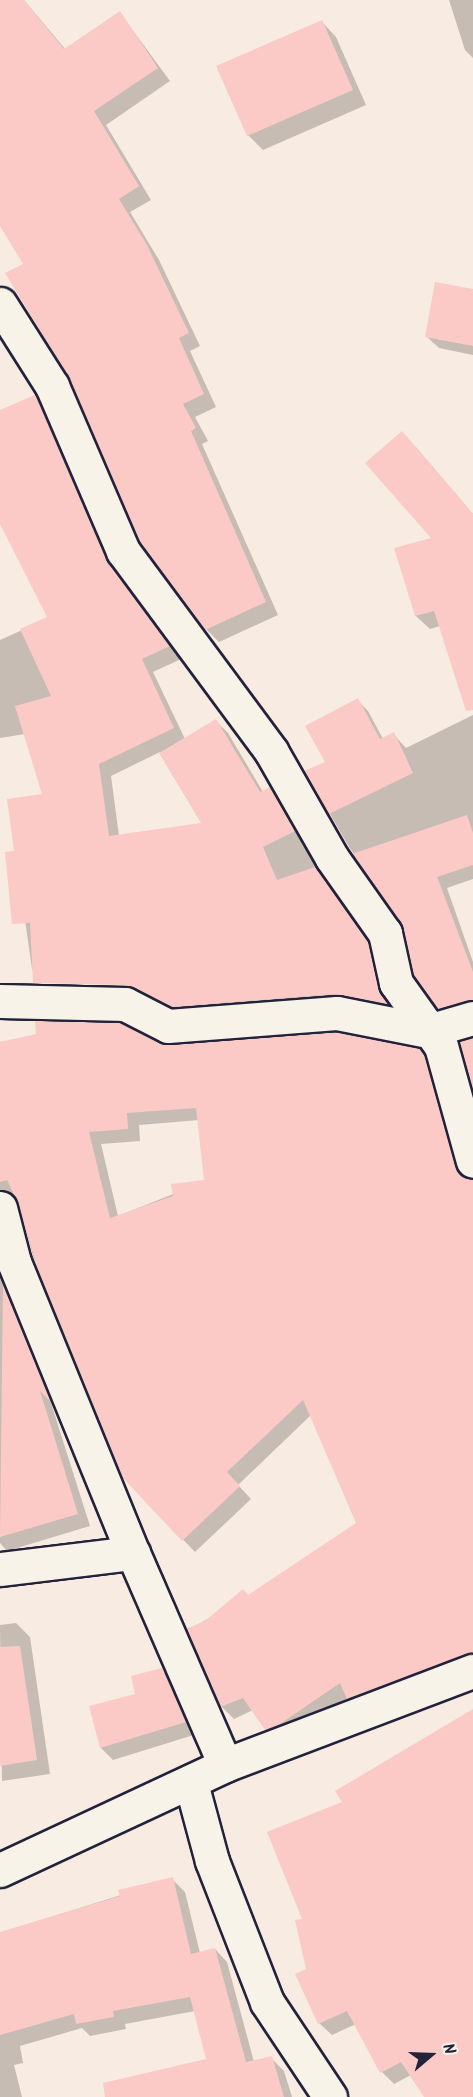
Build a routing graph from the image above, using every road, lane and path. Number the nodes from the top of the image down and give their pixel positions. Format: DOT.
graph roads {
  1 [pos="0,304"];
  2 [pos="0,1001"];
  3 [pos="473,1018"];
  4 [pos="428,1031"];
  5 [pos="473,1161"];
  6 [pos="0,1208"];
  7 [pos="133,1553"];
  8 [pos="0,1569"];
  9 [pos="473,1671"];
  10 [pos="225,1765"];
  11 [pos="191,1783"];
  12 [pos="0,1870"];
  13 [pos="330,2097"];
  1 -- 4 [label="street"];
  2 -- 4 [label="street"];
  3 -- 4 [label="street"];
  4 -- 5 [label="street"];
  6 -- 7 [label="street"];
  7 -- 8 [label="street"];
  7 -- 10 [label="street"];
  9 -- 10 [label="street"];
  10 -- 11 [label="street"];
  11 -- 12 [label="street"];
  11 -- 13 [label="street"];
}
